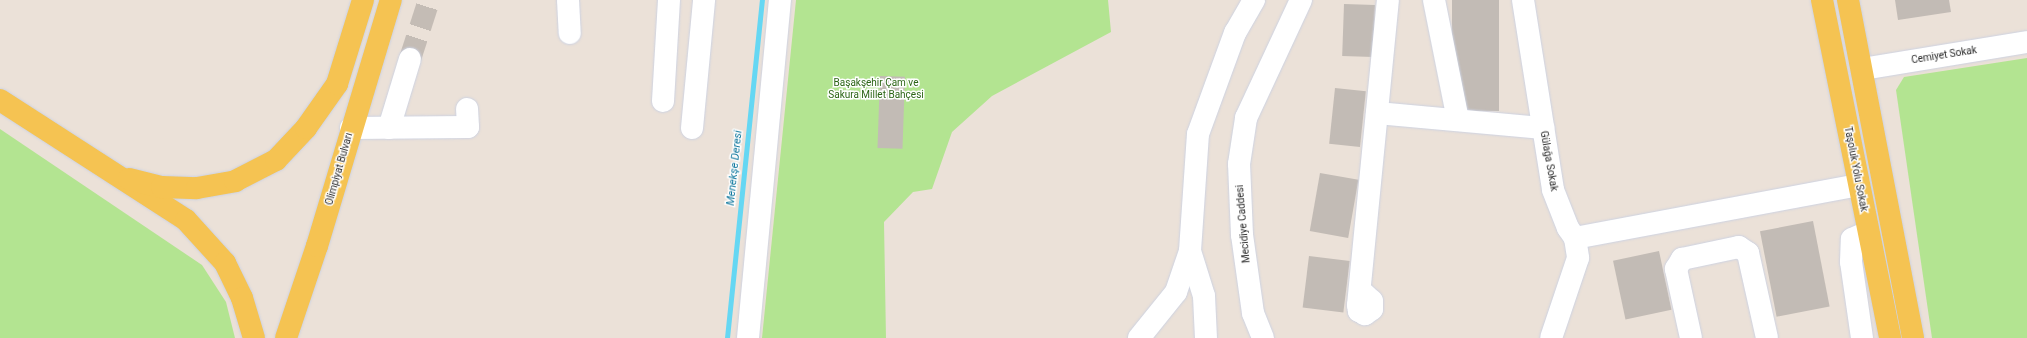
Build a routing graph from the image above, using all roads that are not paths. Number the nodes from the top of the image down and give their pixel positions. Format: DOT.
graph roads {
  1 [pos="362,0"];
  2 [pos="391,0"];
  3 [pos="568,0"];
  4 [pos="669,0"];
  5 [pos="704,0"];
  6 [pos="780,0"];
  7 [pos="1254,0"];
  8 [pos="1301,0"];
  9 [pos="1388,0"];
  10 [pos="1434,0"];
  11 [pos="1523,0"];
  12 [pos="1822,0"];
  13 [pos="1848,0"];
  14 [pos="570,33"];
  15 [pos="2027,42"];
  16 [pos="410,58"];
  17 [pos="1862,69"];
  18 [pos="0,100"];
  19 [pos="663,101"];
  20 [pos="467,109"];
  21 [pos="1377,113"];
  22 [pos="1458,120"];
  23 [pos="351,128"];
  24 [pos="389,128"];
  25 [pos="692,128"];
  26 [pos="1543,128"];
  27 [pos="110,174"];
  28 [pos="1859,185"];
  29 [pos="1868,232"];
  30 [pos="1575,238"];
  31 [pos="1190,251"];
  32 [pos="1360,290"];
  33 [pos="254,338"];
  34 [pos="286,338"];
  35 [pos="748,338"];
  36 [pos="1139,338"];
  37 [pos="1206,338"];
  38 [pos="1263,338"];
  39 [pos="1551,338"];
  40 [pos="1691,338"];
  41 [pos="1767,338"];
  42 [pos="1862,338"];
  43 [pos="1890,338"];
  44 [pos="1913,338"];
  1 -- 27 [label="main road"];
  2 -- 23 [label="main road, Olimpiyat Bulvarı"];
  3 -- 14 [label="street"];
  4 -- 19 [label="street"];
  5 -- 25 [label="street"];
  6 -- 35 [label="street"];
  7 -- 31 [label="street"];
  8 -- 38 [label="street, Mecidiye Caddesi"];
  9 -- 21 [label="street"];
  10 -- 22 [label="street"];
  11 -- 26 [label="street, Gülağa Sokak"];
  12 -- 28 [label="main road, Taşoluk Yolu Sokak"];
  13 -- 17 [label="main road"];
  15 -- 17 [label="street, Cemiyet Sokak"];
  16 -- 24 [label="street"];
  17 -- 44 [label="main road"];
  18 -- 27 [label="main road"];
  20 -- 24 [label="street"];
  21 -- 22 [label="street"];
  21 -- 32 [label="street"];
  22 -- 26 [label="street"];
  23 -- 24 [label="street"];
  23 -- 34 [label="main road, Olimpiyat Bulvarı"];
  26 -- 30 [label="street, Gülağa Sokak"];
  27 -- 33 [label="main road"];
  28 -- 29 [label="main road, Taşoluk Yolu Sokak"];
  28 -- 30 [label="street"];
  29 -- 42 [label="street"];
  29 -- 43 [label="main road, Taşoluk Yolu Sokak"];
  30 -- 39 [label="street, Gülağa Sokak"];
  31 -- 36 [label="street"];
  31 -- 37 [label="street"];
  40 -- 41 [label="street"];
}
